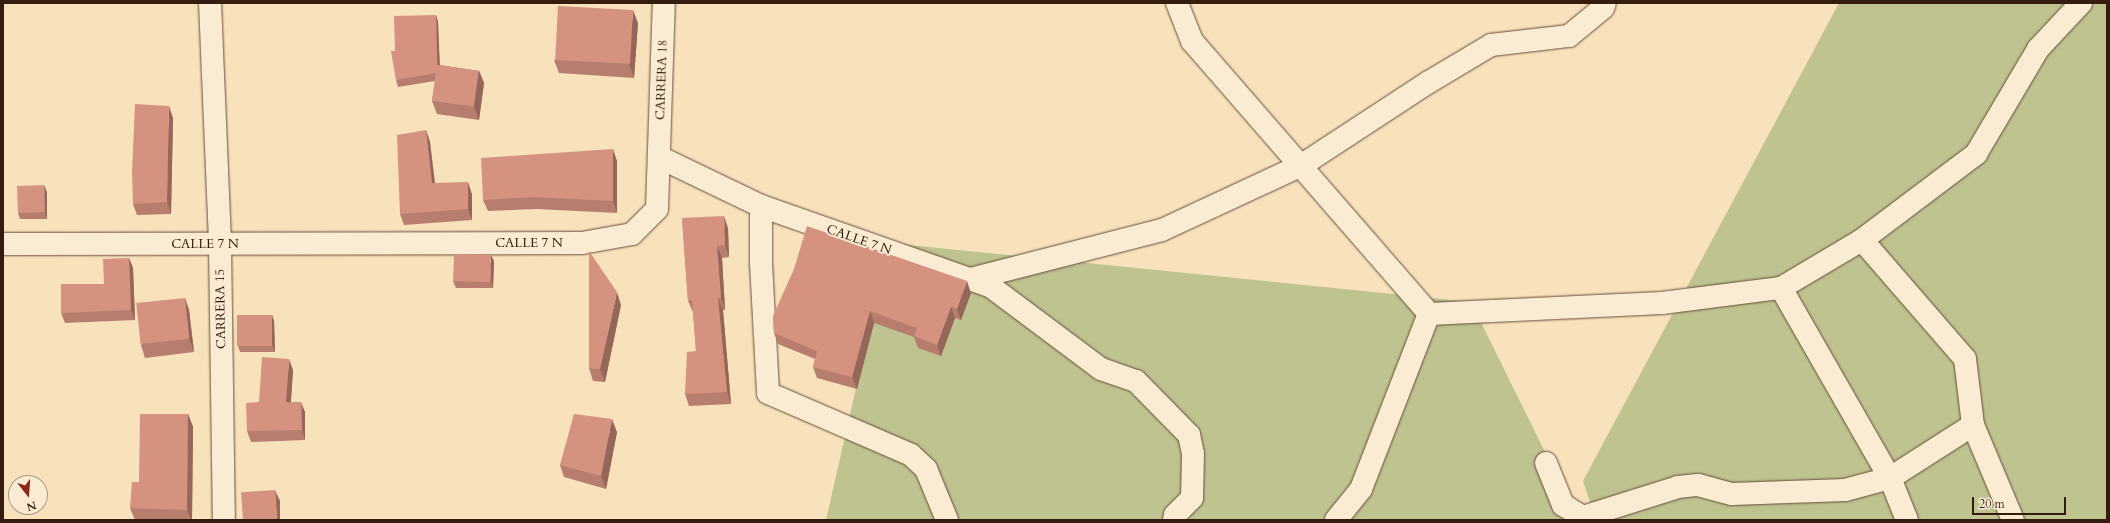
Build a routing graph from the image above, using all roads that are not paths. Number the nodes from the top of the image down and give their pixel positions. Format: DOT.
graph roads {
  1 [pos="210,3"];
  2 [pos="664,3"];
  3 [pos="1177,3"];
  4 [pos="1606,3"];
  5 [pos="2081,3"];
  6 [pos="659,158"];
  7 [pos="1302,165"];
  8 [pos="761,206"];
  9 [pos="1862,240"];
  10 [pos="3,244"];
  11 [pos="220,244"];
  12 [pos="971,279"];
  13 [pos="1780,288"];
  14 [pos="1429,314"];
  15 [pos="1973,425"];
  16 [pos="1546,463"];
  17 [pos="1890,478"];
  18 [pos="1602,516"];
  19 [pos="224,520"];
  20 [pos="947,520"];
  21 [pos="1174,520"];
  22 [pos="1336,520"];
  23 [pos="1907,520"];
  24 [pos="2013,520"];
  1 -- 11 [label="street, CARRERA 15"];
  2 -- 6 [label="street, CARRERA 18"];
  3 -- 7 [label="street"];
  4 -- 7 [label="street"];
  5 -- 9 [label="street"];
  6 -- 8 [label="street, CALLE 7 N"];
  6 -- 11 [label="street, CALLE 7 N"];
  7 -- 12 [label="street"];
  7 -- 14 [label="street"];
  8 -- 12 [label="street, CALLE 7 N"];
  8 -- 20 [label="street"];
  9 -- 13 [label="street"];
  9 -- 15 [label="street"];
  10 -- 11 [label="street, CALLE 7 N"];
  11 -- 19 [label="street, CARRERA 15"];
  12 -- 21 [label="street, CALLE 7 N"];
  13 -- 14 [label="street"];
  13 -- 17 [label="street"];
  14 -- 22 [label="street"];
  15 -- 17 [label="street"];
  15 -- 24 [label="street"];
  16 -- 18 [label="street"];
  17 -- 18 [label="street"];
  17 -- 23 [label="street"];
}
